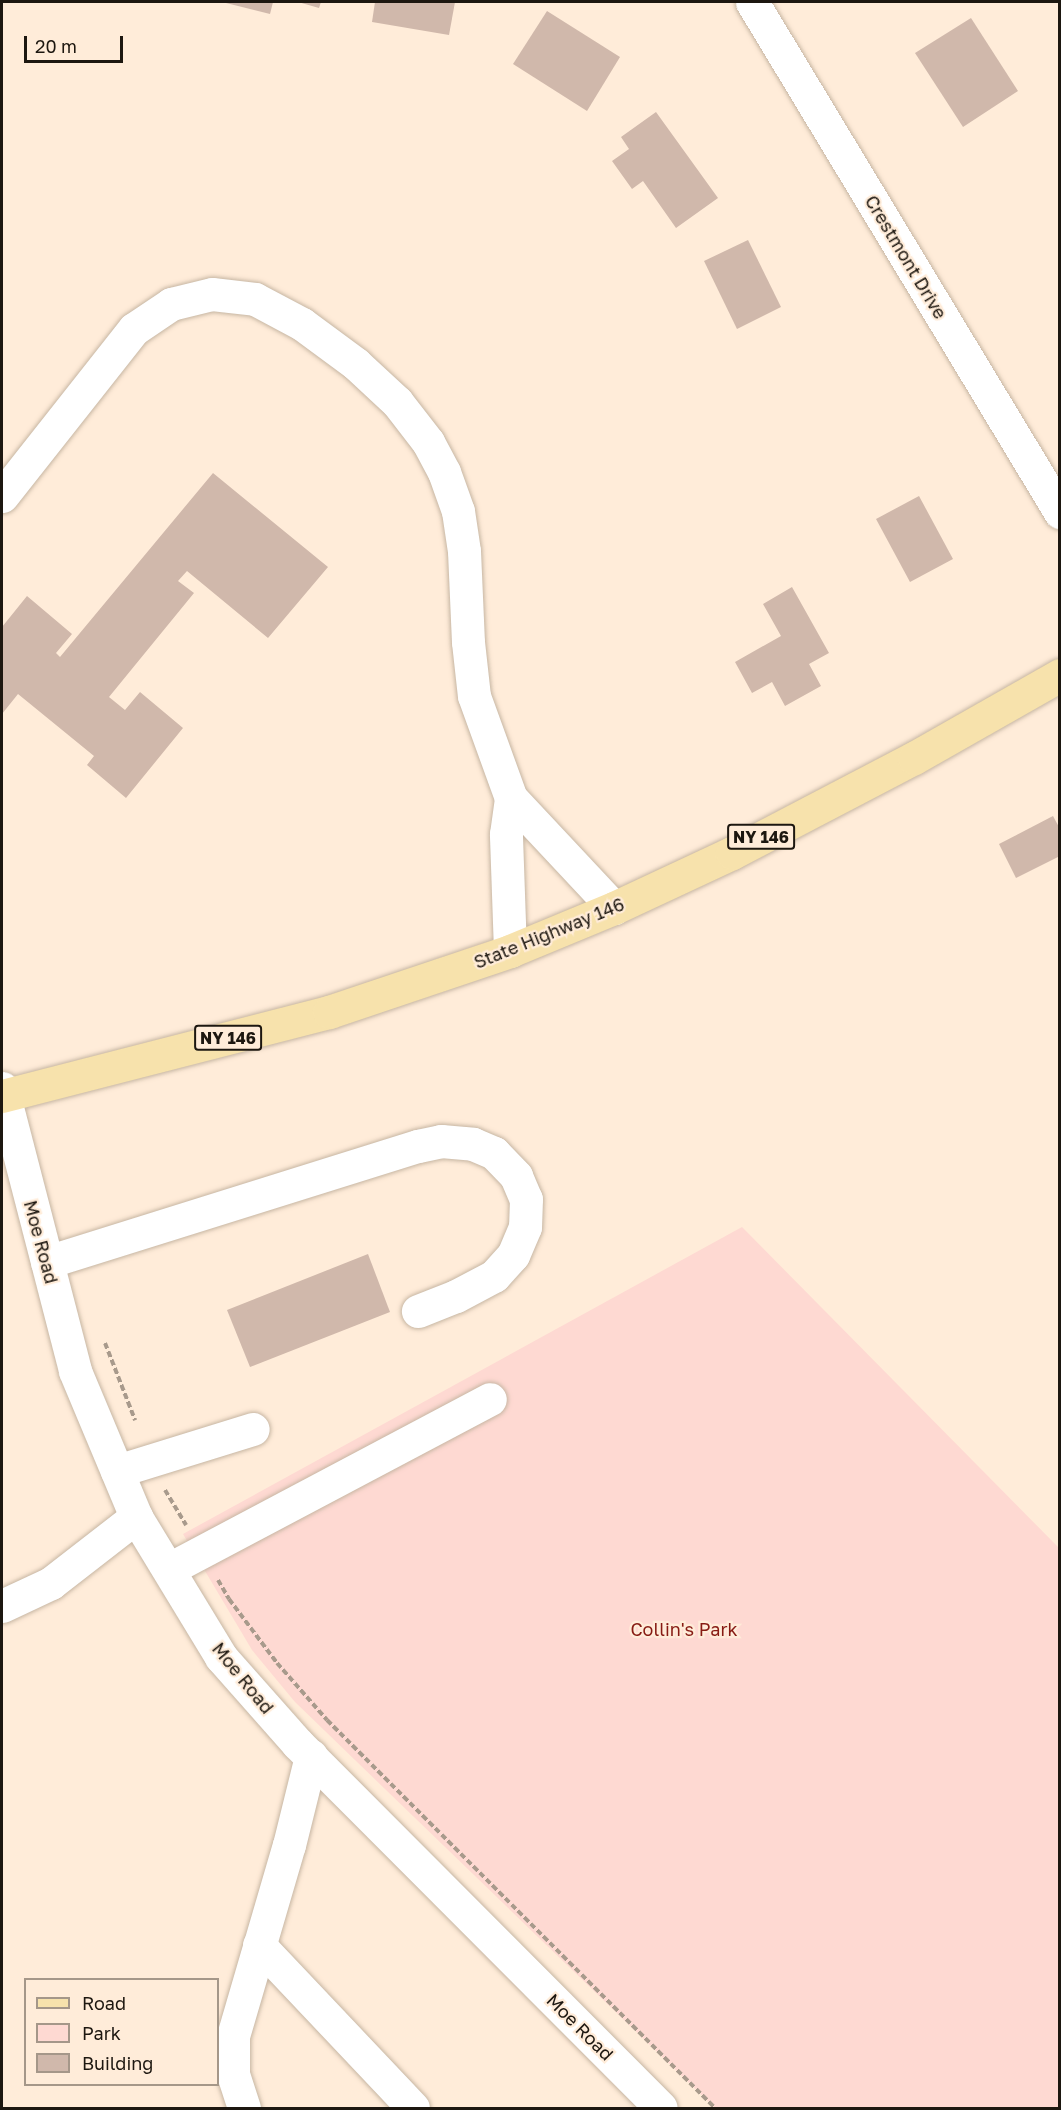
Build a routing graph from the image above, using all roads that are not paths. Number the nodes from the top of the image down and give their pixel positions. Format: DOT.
graph roads {
  1 [pos="752,2"];
  2 [pos="2,496"];
  3 [pos="1059,512"];
  4 [pos="1059,675"];
  5 [pos="511,798"];
  6 [pos="614,908"];
  7 [pos="510,951"];
  8 [pos="2,1088"];
  9 [pos="2,1096"];
  10 [pos="46,1262"];
  11 [pos="418,1311"];
  12 [pos="490,1399"];
  13 [pos="253,1429"];
  14 [pos="117,1471"];
  15 [pos="136,1517"];
  16 [pos="169,1569"];
  17 [pos="2,1606"];
  18 [pos="311,1756"];
  19 [pos="259,1945"];
  20 [pos="244,2109"];
  21 [pos="413,2109"];
  22 [pos="662,2109"];
  1 -- 3 [label="street, Crestmont Drive"];
  2 -- 5 [label="street"];
  4 -- 6 [label="main road, State Highway 146 / NY 146"];
  5 -- 6 [label="street"];
  5 -- 7 [label="street"];
  6 -- 7 [label="main road, State Highway 146 / NY 146"];
  7 -- 9 [label="main road, State Highway 146 / NY 146"];
  8 -- 9 [label="street, Moe Road"];
  9 -- 10 [label="street, Moe Road"];
  10 -- 11 [label="street"];
  10 -- 14 [label="street, Moe Road"];
  12 -- 16 [label="street"];
  13 -- 14 [label="street"];
  14 -- 15 [label="street, Moe Road"];
  15 -- 16 [label="street, Moe Road"];
  15 -- 17 [label="street"];
  16 -- 18 [label="street, Moe Road"];
  18 -- 19 [label="street"];
  18 -- 22 [label="street, Moe Road"];
  19 -- 20 [label="street"];
  19 -- 21 [label="street"];
}
